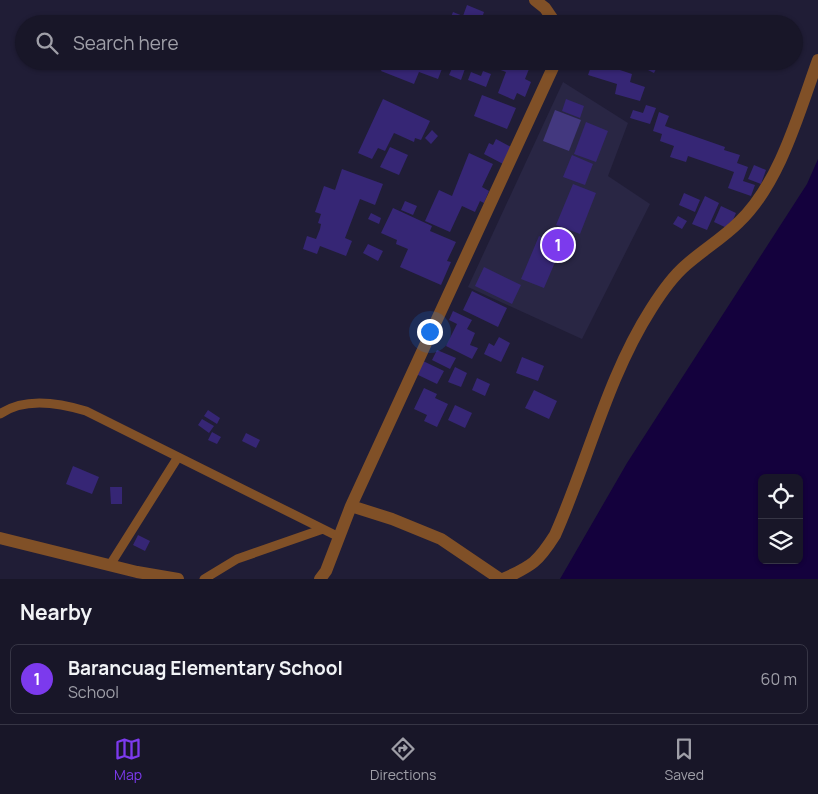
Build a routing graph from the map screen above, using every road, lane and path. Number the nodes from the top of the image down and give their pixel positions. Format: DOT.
graph roads {
  1 [pos="535,0"];
  2 [pos="550,15"];
  3 [pos="818,60"];
  4 [pos="552,70"];
  5 [pos="0,414"];
  6 [pos="178,457"];
  7 [pos="351,506"];
  8 [pos="323,529"];
  9 [pos="339,537"];
  10 [pos="0,538"];
  11 [pos="110,565"];
  12 [pos="178,579"];
  13 [pos="204,579"];
  14 [pos="320,579"];
  15 [pos="502,579"];
  1 -- 2 [label="street"];
  3 -- 15 [label="street"];
  4 -- 7 [label="street"];
  5 -- 6 [label="lane"];
  6 -- 8 [label="lane"];
  6 -- 11 [label="lane"];
  7 -- 9 [label="street"];
  7 -- 15 [label="street"];
  8 -- 9 [label="lane"];
  8 -- 13 [label="lane"];
  9 -- 14 [label="street"];
  10 -- 11 [label="street"];
  11 -- 12 [label="street"];
}
